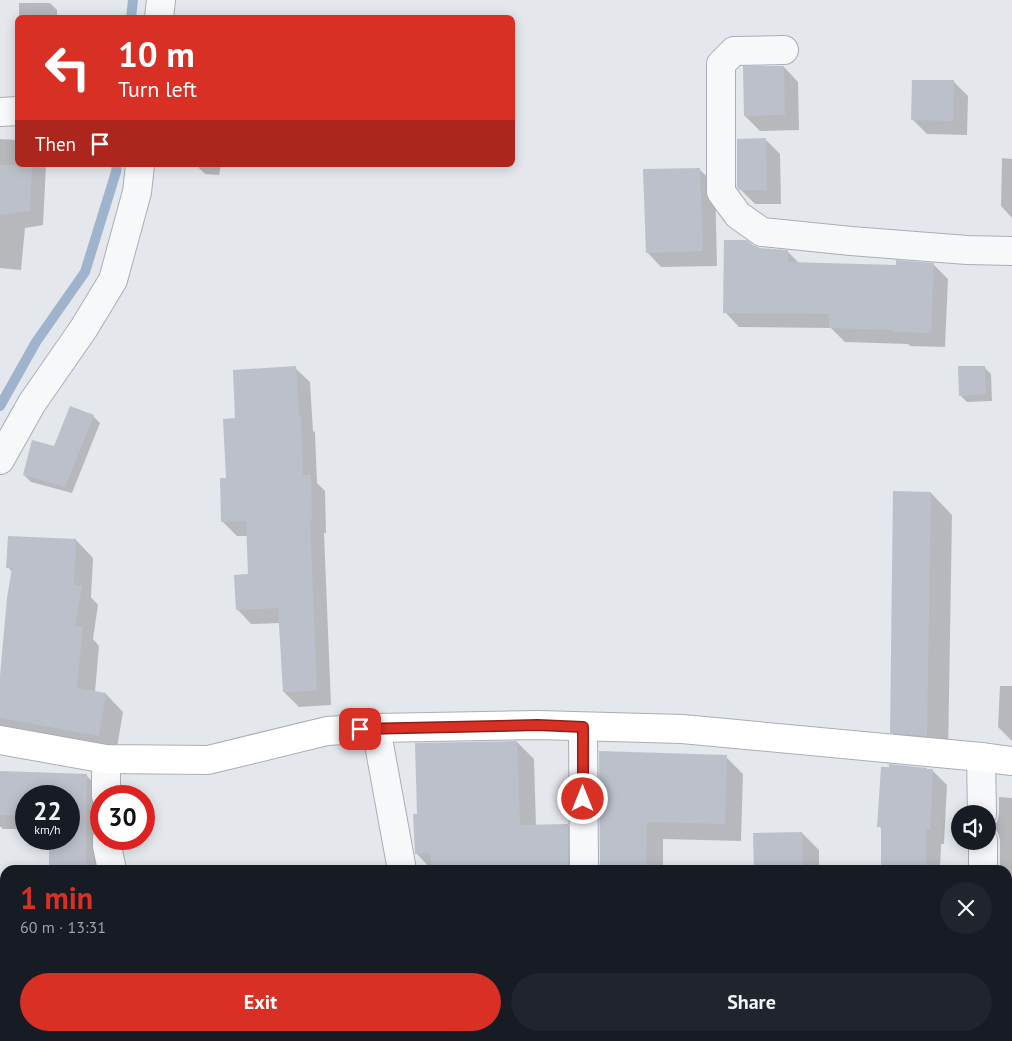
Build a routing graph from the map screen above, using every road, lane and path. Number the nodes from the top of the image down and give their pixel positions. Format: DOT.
graph roads {
  1 [pos="161,0"];
  2 [pos="159,15"];
  3 [pos="784,50"];
  4 [pos="15,110"];
  5 [pos="0,112"];
  6 [pos="140,167"];
  7 [pos="1012,251"];
  8 [pos="0,460"];
  9 [pos="583,727"];
  10 [pos="376,728"];
  11 [pos="0,740"];
  12 [pos="981,757"];
  13 [pos="106,759"];
  14 [pos="1012,761"];
  15 [pos="106,785"];
  16 [pos="982,805"];
  17 [pos="108,850"];
  18 [pos="983,850"];
  19 [pos="111,865"];
  20 [pos="401,865"];
  21 [pos="584,865"];
  22 [pos="984,865"];
  1 -- 2 [label="street"];
  3 -- 7 [label="street"];
  4 -- 5 [label="street"];
  6 -- 8 [label="street"];
  9 -- 10 [label="street"];
  9 -- 12 [label="street"];
  9 -- 21 [label="street"];
  10 -- 13 [label="street"];
  10 -- 20 [label="street"];
  11 -- 13 [label="street"];
  12 -- 14 [label="street"];
  12 -- 16 [label="street"];
  13 -- 15 [label="street"];
  17 -- 19 [label="street"];
  18 -- 22 [label="street"];
}
